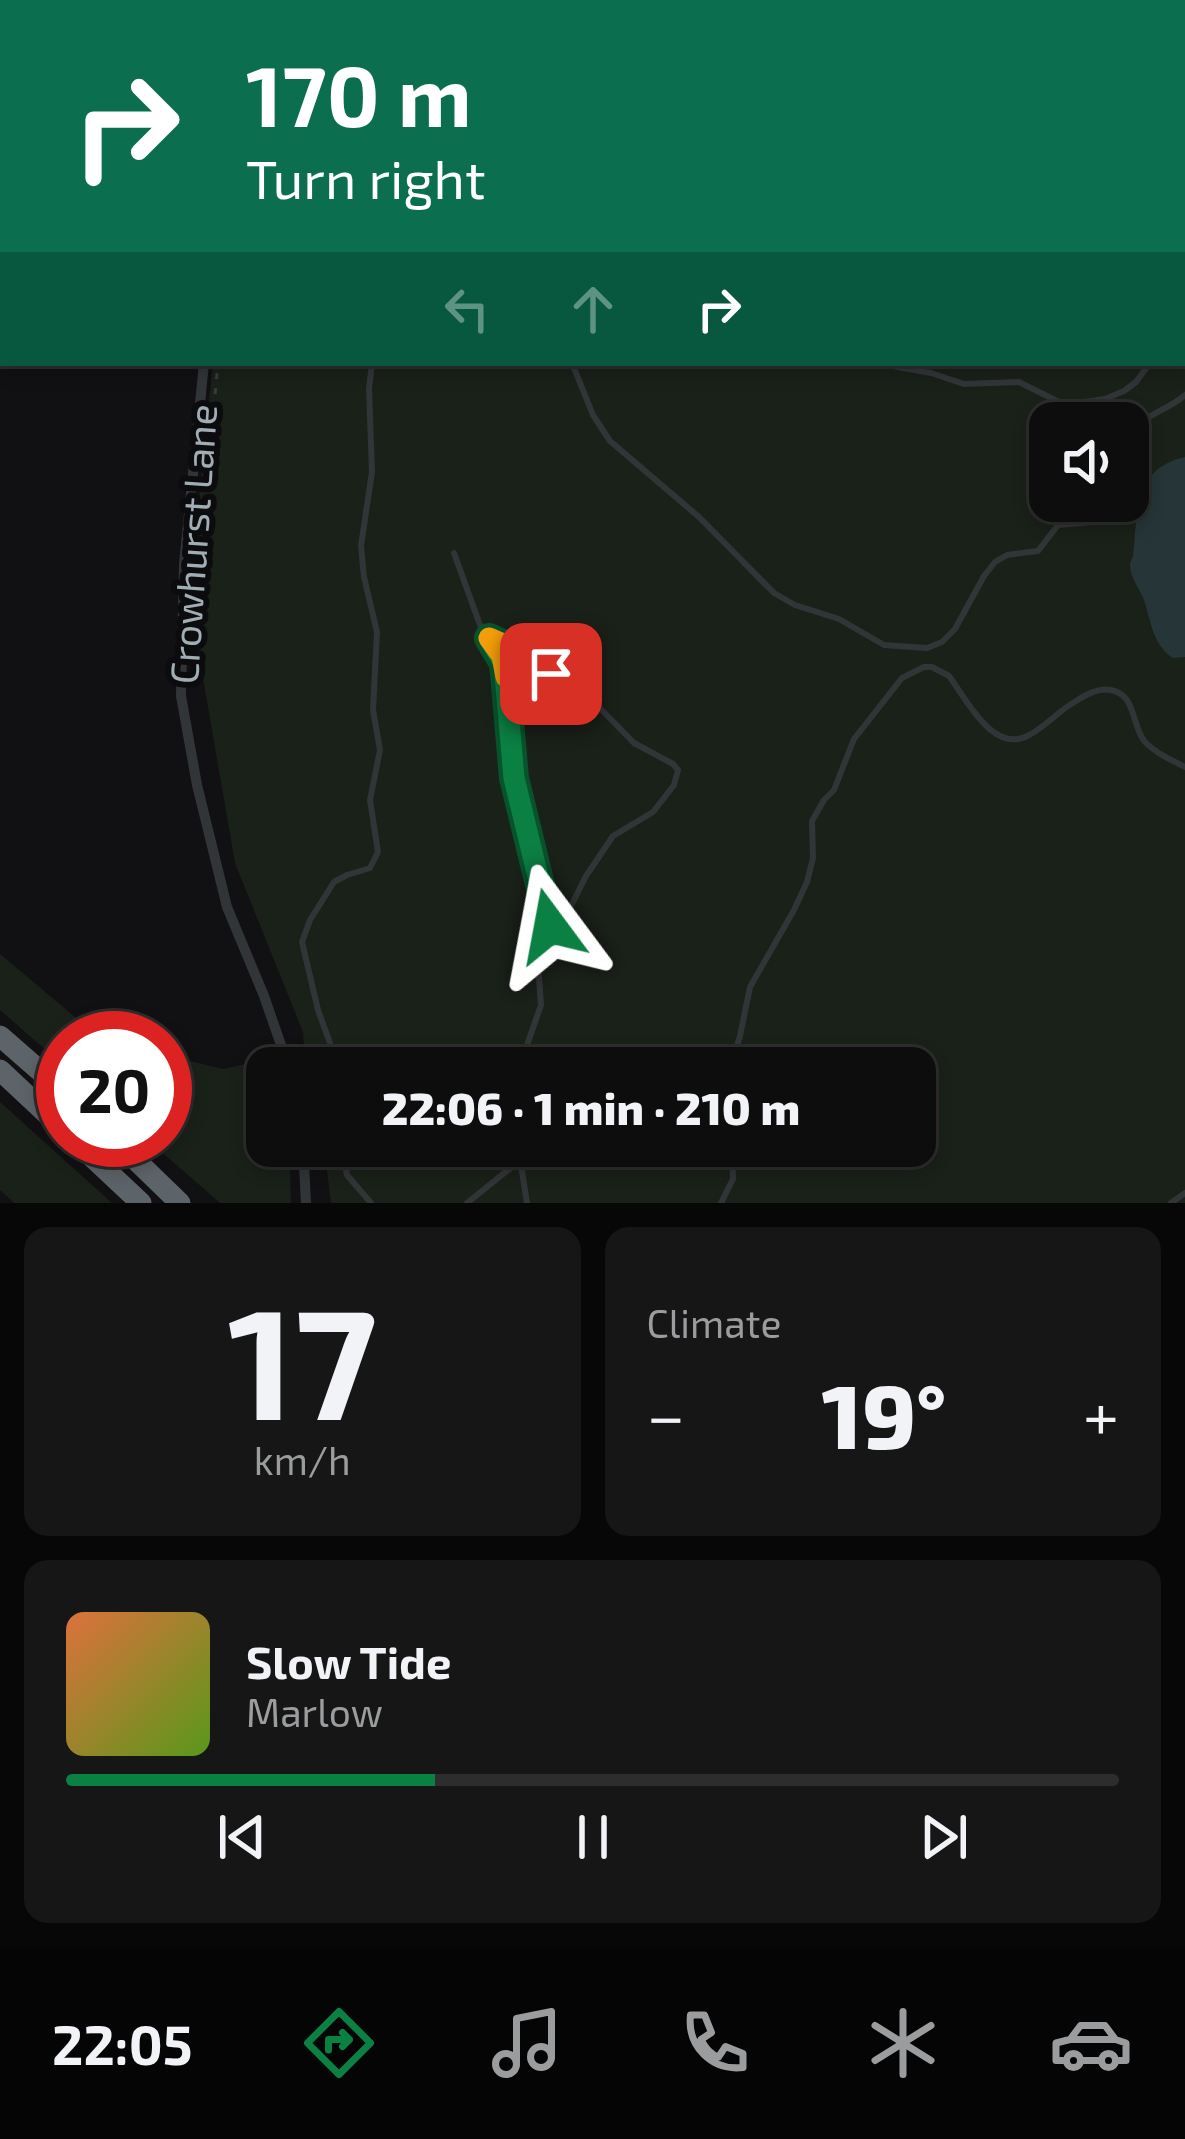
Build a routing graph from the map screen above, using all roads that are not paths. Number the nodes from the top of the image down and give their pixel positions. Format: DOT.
graph roads {
  1 [pos="204,366"];
  2 [pos="371,366"];
  3 [pos="573,366"];
  4 [pos="892,366"];
  5 [pos="1148,366"];
  6 [pos="1185,395"];
  7 [pos="1063,402"];
  8 [pos="1075,402"];
  9 [pos="1149,415"];
  10 [pos="1091,522"];
  11 [pos="454,553"];
  12 [pos="489,638"];
  13 [pos="925,648"];
  14 [pos="927,667"];
  15 [pos="1185,767"];
  16 [pos="549,936"];
  17 [pos="0,1036"];
  18 [pos="282,1047"];
  19 [pos="331,1047"];
  20 [pos="527,1047"];
  21 [pos="737,1047"];
  22 [pos="36,1067"];
  23 [pos="0,1070"];
  24 [pos="36,1104"];
  25 [pos="103,1167"];
  26 [pos="143,1167"];
  27 [pos="304,1167"];
  28 [pos="346,1167"];
  29 [pos="512,1167"];
  30 [pos="521,1167"];
  31 [pos="733,1167"];
  32 [pos="1185,1193"];
  33 [pos="141,1203"];
  34 [pos="180,1203"];
  35 [pos="306,1203"];
  36 [pos="371,1203"];
  37 [pos="467,1203"];
  38 [pos="527,1203"];
  39 [pos="721,1203"];
  40 [pos="1171,1203"];
  1 -- 18 [label="street, Crowhurst Lane"];
  2 -- 19 [label="lane"];
  3 -- 13 [label="lane"];
  4 -- 7 [label="lane"];
  5 -- 8 [label="lane"];
  6 -- 9 [label="lane"];
  10 -- 13 [label="lane"];
  11 -- 12 [label="lane"];
  12 -- 16 [label="lane"];
  12 -- 16 [label="lane"];
  13 -- 14 [label="lane"];
  14 -- 15 [label="lane"];
  14 -- 21 [label="lane"];
  16 -- 20 [label="lane"];
  17 -- 22 [label="highway"];
  23 -- 24 [label="highway"];
  25 -- 33 [label="highway"];
  26 -- 34 [label="highway"];
  27 -- 35 [label="street"];
  28 -- 36 [label="lane"];
  29 -- 37 [label="lane"];
  30 -- 38 [label="lane"];
  31 -- 39 [label="lane"];
  32 -- 40 [label="lane"];
}
